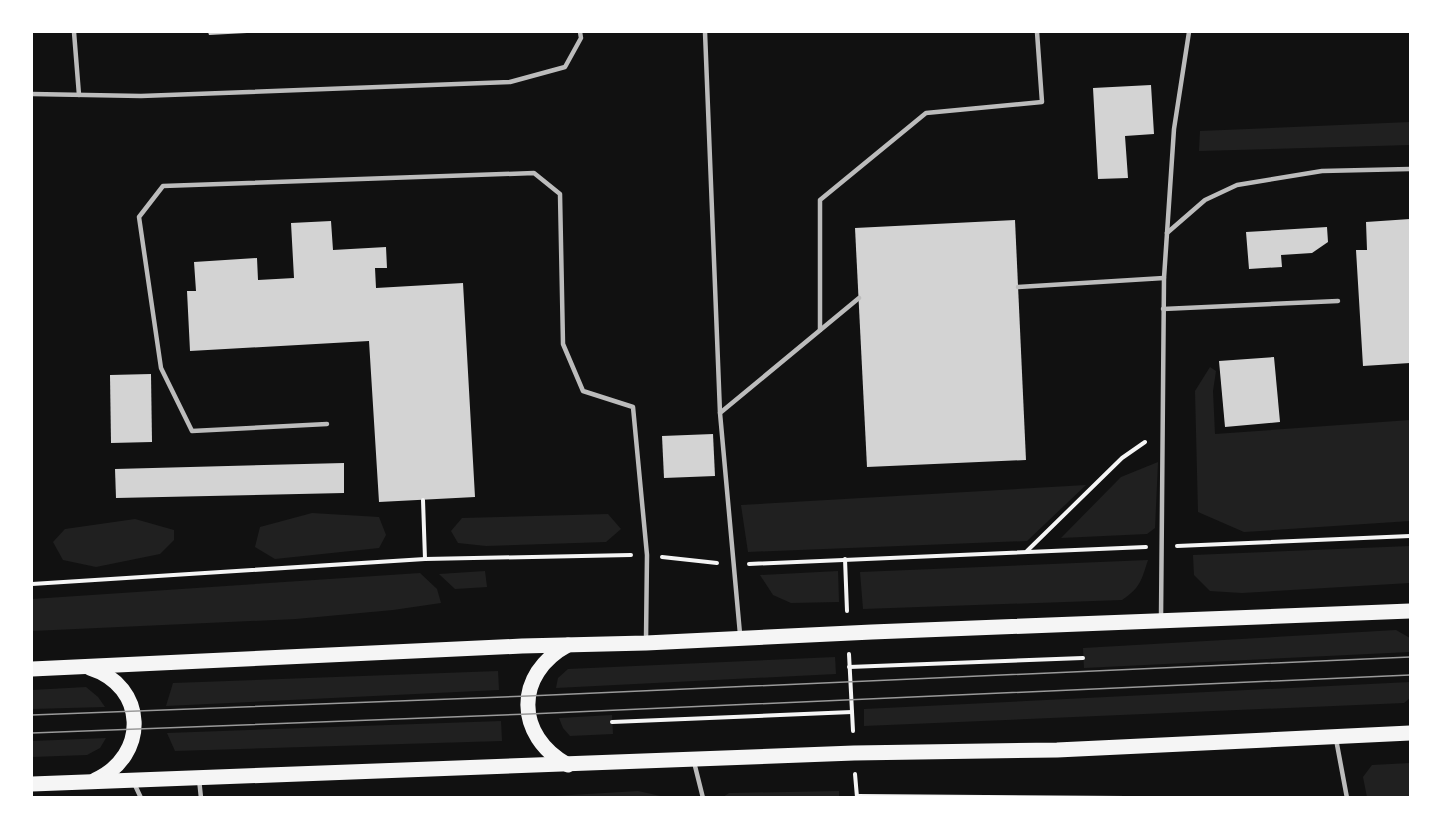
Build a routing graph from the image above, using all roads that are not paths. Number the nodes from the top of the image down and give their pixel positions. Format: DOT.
graph roads {
  1 [pos="74,32"];
  2 [pos="580,32"];
  3 [pos="705,32"];
  4 [pos="1037,32"];
  5 [pos="1189,32"];
  6 [pos="32,94"];
  7 [pos="79,95"];
  8 [pos="1410,169"];
  9 [pos="1167,233"];
  10 [pos="1164,278"];
  11 [pos="1018,287"];
  12 [pos="859,298"];
  13 [pos="1338,301"];
  14 [pos="1163,309"];
  15 [pos="820,330"];
  16 [pos="720,413"];
  17 [pos="327,424"];
  18 [pos="1410,611"];
  19 [pos="1377,612"];
  20 [pos="1161,622"];
  21 [pos="1410,624"];
  22 [pos="740,637"];
  23 [pos="646,643"];
  24 [pos="567,645"];
  25 [pos="86,667"];
  26 [pos="32,669"];
  27 [pos="1410,723"];
  28 [pos="1410,733"];
  29 [pos="1388,734"];
  30 [pos="1336,736"];
  31 [pos="694,759"];
  32 [pos="569,765"];
  33 [pos="199,778"];
  34 [pos="93,781"];
  35 [pos="133,781"];
  36 [pos="32,784"];
  37 [pos="141,798"];
  38 [pos="201,798"];
  39 [pos="703,798"];
  40 [pos="1347,798"];
  1 -- 7 [label="lane"];
  2 -- 7 [label="lane"];
  3 -- 16 [label="lane"];
  4 -- 15 [label="lane"];
  5 -- 9 [label="lane"];
  6 -- 7 [label="lane"];
  8 -- 9 [label="lane"];
  9 -- 10 [label="lane"];
  10 -- 11 [label="lane"];
  10 -- 14 [label="lane"];
  12 -- 15 [label="lane"];
  13 -- 14 [label="lane"];
  14 -- 20 [label="lane"];
  15 -- 16 [label="lane"];
  16 -- 22 [label="lane"];
  17 -- 23 [label="lane"];
  18 -- 19 [label="main road"];
  19 -- 20 [label="main road"];
  19 -- 21 [label="main road"];
  20 -- 22 [label="main road"];
  22 -- 23 [label="main road"];
  23 -- 24 [label="main road"];
  24 -- 25 [label="main road"];
  24 -- 32 [label="main road"];
  25 -- 26 [label="main road"];
  25 -- 34 [label="main road"];
  27 -- 29 [label="main road"];
  28 -- 29 [label="main road"];
  29 -- 30 [label="main road"];
  30 -- 31 [label="main road"];
  30 -- 40 [label="lane"];
  31 -- 32 [label="main road"];
  31 -- 39 [label="lane"];
  32 -- 33 [label="main road"];
  33 -- 35 [label="main road"];
  33 -- 38 [label="lane"];
  34 -- 35 [label="main road"];
  34 -- 36 [label="main road"];
  35 -- 37 [label="lane"];
}
